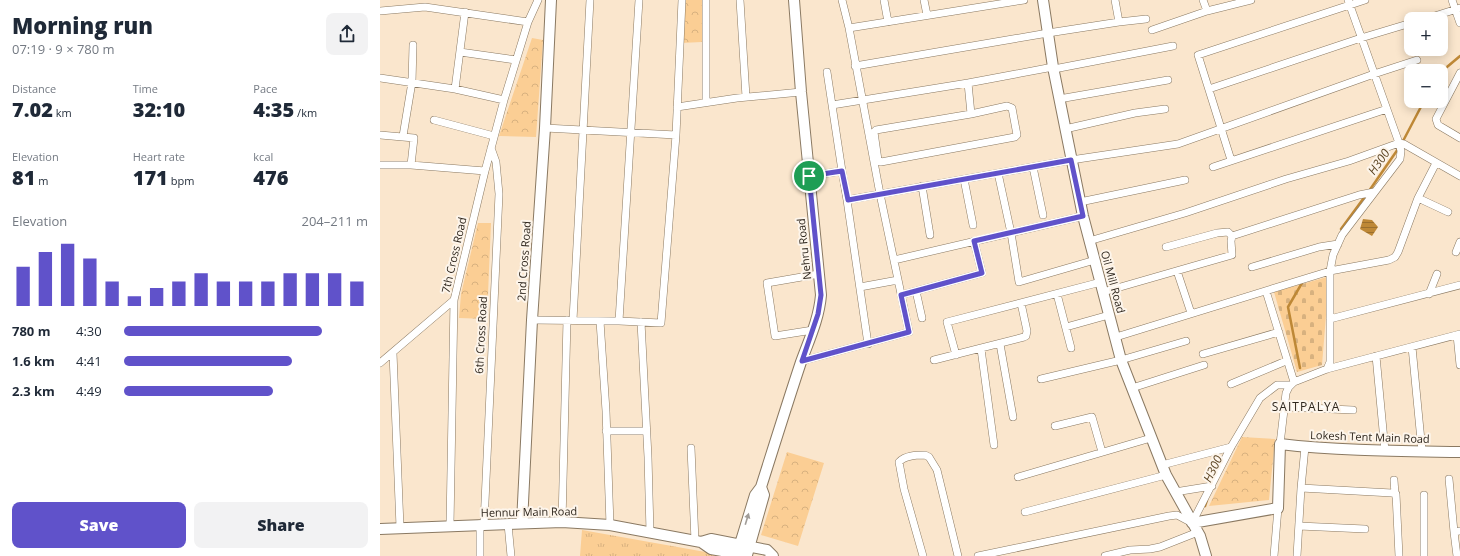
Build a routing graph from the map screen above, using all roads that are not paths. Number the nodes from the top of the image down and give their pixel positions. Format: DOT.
graph roads {
  1 [pos="538,0"];
  2 [pos="551,0"];
  3 [pos="590,0"];
  4 [pos="639,0"];
  5 [pos="682,0"];
  6 [pos="706,0"];
  7 [pos="740,0"];
  8 [pos="794,0"];
  9 [pos="842,0"];
  10 [pos="884,0"];
  11 [pos="924,0"];
  12 [pos="1024,0"];
  13 [pos="1043,0"];
  14 [pos="1115,0"];
  15 [pos="1203,0"];
  16 [pos="1251,0"];
  17 [pos="1365,0"];
  18 [pos="1452,0"];
  19 [pos="1349,2"];
  20 [pos="1458,9"];
  21 [pos="380,11"];
  22 [pos="465,12"];
  23 [pos="1207,12"];
  24 [pos="1448,12"];
  25 [pos="927,15"];
  26 [pos="1146,20"];
  27 [pos="528,22"];
  28 [pos="888,22"];
  29 [pos="1119,22"];
  30 [pos="1460,23"];
  31 [pos="1404,25"];
  32 [pos="849,28"];
  33 [pos="1152,30"];
  34 [pos="1048,33"];
  35 [pos="1362,38"];
  36 [pos="413,45"];
  37 [pos="1173,46"];
  38 [pos="460,52"];
  39 [pos="516,60"];
  40 [pos="1417,60"];
  41 [pos="856,66"];
  42 [pos="1053,68"];
  43 [pos="826,72"];
  44 [pos="1460,73"];
  45 [pos="1374,74"];
  46 [pos="380,78"];
  47 [pos="1168,80"];
  48 [pos="412,82"];
  49 [pos="968,83"];
  50 [pos="1458,83"];
  51 [pos="455,89"];
  52 [pos="1209,89"];
  53 [pos="801,92"];
  54 [pos="746,97"];
  55 [pos="1059,99"];
  56 [pos="504,100"];
  57 [pos="862,100"];
  58 [pos="706,102"];
  59 [pos="832,105"];
  60 [pos="677,107"];
  61 [pos="1165,109"];
  62 [pos="1387,109"];
  63 [pos="971,114"];
  64 [pos="434,120"];
  65 [pos="545,128"];
  66 [pos="1065,128"];
  67 [pos="1221,128"];
  68 [pos="584,130"];
  69 [pos="631,132"];
  70 [pos="676,135"];
  71 [pos="380,136"];
  72 [pos="402,136"];
  73 [pos="494,136"];
  74 [pos="1460,138"];
  75 [pos="1401,145"];
  76 [pos="491,148"];
  77 [pos="1071,160"];
  78 [pos="1231,160"];
  79 [pos="1436,163"];
  80 [pos="380,165"];
  81 [pos="411,165"];
  82 [pos="1034,167"];
  83 [pos="1213,167"];
  84 [pos="485,171"];
  85 [pos="842,171"];
  86 [pos="998,173"];
  87 [pos="809,176"];
  88 [pos="1460,176"];
  89 [pos="964,179"];
  90 [pos="1185,180"];
  91 [pos="922,186"];
  92 [pos="1372,193"];
  93 [pos="880,194"];
  94 [pos="1418,198"];
  95 [pos="848,200"];
  96 [pos="1080,202"];
  97 [pos="1448,212"];
  98 [pos="1042,215"];
  99 [pos="1083,216"];
  100 [pos="973,225"];
  101 [pos="1011,233"];
  102 [pos="930,235"];
  103 [pos="1232,236"];
  104 [pos="974,241"];
  105 [pos="1090,241"];
  106 [pos="1460,242"];
  107 [pos="1338,244"];
  108 [pos="1166,247"];
  109 [pos="1456,252"];
  110 [pos="894,260"];
  111 [pos="1095,260"];
  112 [pos="1252,267"];
  113 [pos="1178,271"];
  114 [pos="1330,272"];
  115 [pos="819,274"];
  116 [pos="1437,274"];
  117 [pos="898,280"];
  118 [pos="1460,286"];
  119 [pos="860,287"];
  120 [pos="1102,287"];
  121 [pos="916,291"];
  122 [pos="1266,291"];
  123 [pos="1057,294"];
  124 [pos="1429,294"];
  125 [pos="901,295"];
  126 [pos="454,300"];
  127 [pos="1021,303"];
  128 [pos="1191,313"];
  129 [pos="1110,315"];
  130 [pos="922,318"];
  131 [pos="1330,319"];
  132 [pos="532,320"];
  133 [pos="570,320"];
  134 [pos="600,321"];
  135 [pos="619,321"];
  136 [pos="641,322"];
  137 [pos="1066,327"];
  138 [pos="813,330"];
  139 [pos="1279,332"];
  140 [pos="1459,334"];
  141 [pos="1116,337"];
  142 [pos="1186,341"];
  143 [pos="868,344"];
  144 [pos="1000,344"];
  145 [pos="1412,347"];
  146 [pos="1071,348"];
  147 [pos="981,349"];
  148 [pos="393,353"];
  149 [pos="1203,354"];
  150 [pos="956,355"];
  151 [pos="1376,356"];
  152 [pos="934,360"];
  153 [pos="1121,360"];
  154 [pos="802,361"];
  155 [pos="1286,361"];
  156 [pos="380,364"];
  157 [pos="1204,365"];
  158 [pos="1460,365"];
  159 [pos="1327,369"];
  160 [pos="1041,379"];
  161 [pos="1231,384"];
  162 [pos="1292,384"];
  163 [pos="1132,388"];
  164 [pos="1284,407"];
  165 [pos="1353,410"];
  166 [pos="1013,417"];
  167 [pos="1055,426"];
  168 [pos="606,431"];
  169 [pos="646,431"];
  170 [pos="1151,438"];
  171 [pos="1280,444"];
  172 [pos="994,445"];
  173 [pos="1231,447"];
  174 [pos="1305,447"];
  175 [pos="691,448"];
  176 [pos="1385,451"];
  177 [pos="1422,451"];
  178 [pos="1102,452"];
  179 [pos="1460,452"];
  180 [pos="1162,465"];
  181 [pos="1166,475"];
  182 [pos="1018,477"];
  183 [pos="1449,479"];
  184 [pos="1394,480"];
  185 [pos="1212,486"];
  186 [pos="1301,488"];
  187 [pos="1175,492"];
  188 [pos="1395,494"];
  189 [pos="1424,495"];
  190 [pos="1278,508"];
  191 [pos="1025,512"];
  192 [pos="562,522"];
  193 [pos="1192,522"];
  194 [pos="522,523"];
  195 [pos="482,524"];
  196 [pos="508,524"];
  197 [pos="450,525"];
  198 [pos="610,525"];
  199 [pos="1299,526"];
  200 [pos="400,527"];
  201 [pos="380,529"];
  202 [pos="1365,529"];
  203 [pos="650,532"];
  204 [pos="1198,532"];
  205 [pos="1457,532"];
  206 [pos="698,541"];
  207 [pos="745,551"];
  208 [pos="480,556"];
  209 [pos="511,556"];
  210 [pos="773,556"];
  211 [pos="923,556"];
  212 [pos="958,556"];
  213 [pos="978,556"];
  214 [pos="1105,556"];
  215 [pos="1206,556"];
  216 [pos="1274,556"];
  217 [pos="1298,556"];
  218 [pos="1399,556"];
  219 [pos="1424,556"];
  220 [pos="1457,556"];
  1 -- 27 [label="street, 7th Cross Road"];
  2 -- 65 [label="street, 2nd Cross Road"];
  3 -- 68 [label="street"];
  4 -- 69 [label="street"];
  5 -- 60 [label="street"];
  6 -- 58 [label="street"];
  7 -- 54 [label="street"];
  8 -- 53 [label="street, Nehru Road"];
  9 -- 32 [label="street"];
  10 -- 28 [label="street"];
  11 -- 25 [label="street"];
  12 -- 25 [label="street"];
  13 -- 34 [label="street, Oil Mill Road"];
  14 -- 29 [label="street"];
  15 -- 23 [label="street"];
  16 -- 23 [label="street"];
  17 -- 19 [label="street"];
  18 -- 20 [label="street"];
  19 -- 35 [label="street"];
  19 -- 52 [label="street"];
  20 -- 24 [label="street"];
  20 -- 30 [label="street"];
  21 -- 22 [label="street"];
  22 -- 27 [label="street"];
  22 -- 38 [label="street"];
  23 -- 33 [label="street"];
  25 -- 28 [label="street"];
  26 -- 29 [label="street"];
  27 -- 39 [label="street, 7th Cross Road"];
  28 -- 32 [label="street"];
  29 -- 34 [label="street"];
  31 -- 35 [label="street"];
  32 -- 41 [label="street"];
  34 -- 41 [label="street"];
  34 -- 42 [label="street, Oil Mill Road"];
  35 -- 45 [label="street"];
  35 -- 52 [label="street"];
  36 -- 48 [label="street"];
  37 -- 42 [label="street"];
  38 -- 39 [label="street"];
  38 -- 51 [label="street"];
  39 -- 56 [label="street, 7th Cross Road"];
  40 -- 45 [label="street"];
  41 -- 57 [label="street"];
  42 -- 49 [label="street"];
  42 -- 55 [label="street, Oil Mill Road"];
  43 -- 59 [label="street"];
  44 -- 50 [label="street"];
  45 -- 62 [label="street"];
  45 -- 67 [label="street"];
  46 -- 48 [label="street"];
  47 -- 55 [label="street"];
  48 -- 51 [label="street"];
  48 -- 72 [label="street"];
  49 -- 57 [label="street"];
  49 -- 63 [label="street"];
  50 -- 74 [label="street"];
  51 -- 56 [label="street"];
  52 -- 67 [label="street"];
  53 -- 54 [label="street"];
  53 -- 87 [label="street, Nehru Road"];
  54 -- 58 [label="street"];
  55 -- 66 [label="street, Oil Mill Road"];
  56 -- 73 [label="street, 7th Cross Road"];
  57 -- 59 [label="street"];
  57 -- 93 [label="street"];
  58 -- 60 [label="street"];
  59 -- 85 [label="street"];
  60 -- 70 [label="street"];
  61 -- 66 [label="street"];
  62 -- 75 [label="street"];
  62 -- 78 [label="street"];
  63 -- 63 [label="street"];
  64 -- 73 [label="street"];
  65 -- 68 [label="street"];
  65 -- 132 [label="street, 2nd Cross Road"];
  66 -- 77 [label="street, Oil Mill Road"];
  67 -- 77 [label="street"];
  67 -- 78 [label="street"];
  68 -- 69 [label="street"];
  68 -- 133 [label="street"];
  69 -- 70 [label="street"];
  69 -- 135 [label="street"];
  70 -- 136 [label="street"];
  71 -- 72 [label="street"];
  72 -- 81 [label="street"];
  73 -- 76 [label="street, 7th Cross Road"];
  75 -- 79 [label="street"];
  75 -- 92 [label="street"];
  75 -- 105 [label="street"];
  76 -- 84 [label="street, 7th Cross Road"];
  76 -- 195 [label="street, 6th Cross Road"];
  77 -- 82 [label="street"];
  77 -- 96 [label="street, Oil Mill Road"];
  78 -- 83 [label="street"];
  79 -- 88 [label="street"];
  79 -- 94 [label="street"];
  80 -- 81 [label="street"];
  81 -- 84 [label="street"];
  82 -- 86 [label="street"];
  82 -- 98 [label="street"];
  84 -- 126 [label="street, 7th Cross Road"];
  85 -- 87 [label="street"];
  85 -- 95 [label="street"];
  86 -- 89 [label="street"];
  86 -- 101 [label="street"];
  87 -- 115 [label="street, Nehru Road"];
  89 -- 91 [label="street"];
  89 -- 100 [label="street"];
  90 -- 96 [label="street"];
  91 -- 93 [label="street"];
  91 -- 102 [label="street"];
  92 -- 103 [label="street"];
  92 -- 107 [label="street"];
  93 -- 95 [label="street"];
  93 -- 110 [label="street"];
  94 -- 97 [label="street"];
  94 -- 114 [label="street"];
  95 -- 119 [label="street"];
  96 -- 99 [label="street, Oil Mill Road"];
  99 -- 101 [label="street"];
  99 -- 105 [label="street, Oil Mill Road"];
  101 -- 104 [label="street"];
  101 -- 111 [label="street"];
  103 -- 108 [label="street"];
  103 -- 113 [label="street"];
  104 -- 110 [label="street"];
  104 -- 121 [label="street"];
  105 -- 111 [label="street, Oil Mill Road"];
  106 -- 109 [label="street"];
  107 -- 112 [label="street"];
  107 -- 114 [label="street"];
  110 -- 117 [label="street"];
  111 -- 120 [label="street, Oil Mill Road"];
  113 -- 120 [label="street"];
  113 -- 128 [label="street"];
  114 -- 122 [label="street"];
  114 -- 131 [label="street"];
  115 -- 138 [label="street, Nehru Road"];
  115 -- 138 [label="street"];
  116 -- 124 [label="street"];
  117 -- 119 [label="street"];
  117 -- 125 [label="street"];
  118 -- 124 [label="street"];
  119 -- 143 [label="street"];
  120 -- 123 [label="street"];
  120 -- 129 [label="street, Oil Mill Road"];
  121 -- 125 [label="street"];
  121 -- 130 [label="street"];
  122 -- 128 [label="street"];
  122 -- 139 [label="street"];
  123 -- 127 [label="street"];
  123 -- 137 [label="street"];
  124 -- 131 [label="street"];
  125 -- 143 [label="street"];
  126 -- 148 [label="street"];
  126 -- 197 [label="street, 7th Cross Road"];
  127 -- 144 [label="street"];
  127 -- 150 [label="street"];
  128 -- 141 [label="street"];
  129 -- 137 [label="street"];
  129 -- 141 [label="street, Oil Mill Road"];
  131 -- 159 [label="street"];
  132 -- 133 [label="street"];
  132 -- 194 [label="street, 2nd Cross Road"];
  133 -- 134 [label="street"];
  133 -- 192 [label="street"];
  134 -- 135 [label="street"];
  134 -- 168 [label="street"];
  135 -- 136 [label="street"];
  136 -- 169 [label="street"];
  137 -- 146 [label="street"];
  138 -- 154 [label="street, Nehru Road"];
  139 -- 149 [label="street"];
  139 -- 155 [label="street"];
  140 -- 145 [label="street"];
  140 -- 158 [label="street"];
  141 -- 153 [label="street, Oil Mill Road"];
  142 -- 153 [label="street"];
  143 -- 154 [label="street"];
  144 -- 147 [label="street"];
  144 -- 166 [label="street"];
  145 -- 151 [label="street"];
  145 -- 177 [label="street"];
  147 -- 150 [label="street"];
  147 -- 172 [label="street"];
  148 -- 156 [label="street"];
  148 -- 200 [label="street"];
  150 -- 152 [label="street"];
  151 -- 159 [label="street"];
  151 -- 176 [label="street"];
  153 -- 160 [label="street"];
  153 -- 163 [label="street, Oil Mill Road"];
  154 -- 207 [label="street, Nehru Road"];
  155 -- 161 [label="street"];
  155 -- 162 [label="street"];
  157 -- 163 [label="street"];
  159 -- 162 [label="street"];
  162 -- 164 [label="street"];
  162 -- 173 [label="street"];
  163 -- 170 [label="street, Oil Mill Road"];
  164 -- 165 [label="street"];
  164 -- 171 [label="street"];
  167 -- 178 [label="street"];
  168 -- 169 [label="street"];
  168 -- 198 [label="street"];
  169 -- 203 [label="street"];
  170 -- 178 [label="street"];
  170 -- 180 [label="street, Oil Mill Road"];
  171 -- 174 [label="street, Lokesh Tent Main Road"];
  171 -- 190 [label="street"];
  173 -- 180 [label="street"];
  173 -- 185 [label="street"];
  174 -- 176 [label="street, Lokesh Tent Main Road"];
  174 -- 186 [label="street"];
  175 -- 206 [label="street"];
  176 -- 177 [label="street, Lokesh Tent Main Road"];
  177 -- 179 [label="street, Lokesh Tent Main Road"];
  178 -- 182 [label="street"];
  180 -- 181 [label="street, Oil Mill Road"];
  181 -- 187 [label="street, Oil Mill Road"];
  181 -- 191 [label="street"];
  183 -- 205 [label="street"];
  184 -- 188 [label="street"];
  185 -- 187 [label="street"];
  185 -- 193 [label="street"];
  186 -- 188 [label="street"];
  186 -- 199 [label="street"];
  187 -- 193 [label="street, Oil Mill Road"];
  188 -- 218 [label="street"];
  189 -- 219 [label="street"];
  190 -- 193 [label="street"];
  190 -- 216 [label="street"];
  192 -- 194 [label="street, Hennur Main Road"];
  192 -- 198 [label="street, Hennur Main Road"];
  193 -- 204 [label="street, Oil Mill Road"];
  193 -- 213 [label="street"];
  194 -- 196 [label="street, Hennur Main Road"];
  195 -- 196 [label="street, Hennur Main Road"];
  195 -- 197 [label="street, Hennur Main Road"];
  195 -- 208 [label="street, 6th Cross Road"];
  196 -- 209 [label="street"];
  197 -- 200 [label="street, Hennur Main Road"];
  198 -- 203 [label="street, Hennur Main Road"];
  199 -- 202 [label="street"];
  199 -- 217 [label="street"];
  200 -- 201 [label="street, Hennur Main Road"];
  203 -- 206 [label="street, Hennur Main Road"];
  204 -- 214 [label="street"];
  204 -- 215 [label="street, Oil Mill Road"];
  205 -- 220 [label="street"];
  206 -- 207 [label="street, Hennur Main Road"];
  207 -- 210 [label="street, Hennur Main Road"];
  211 -- 212 [label="street"];
}
